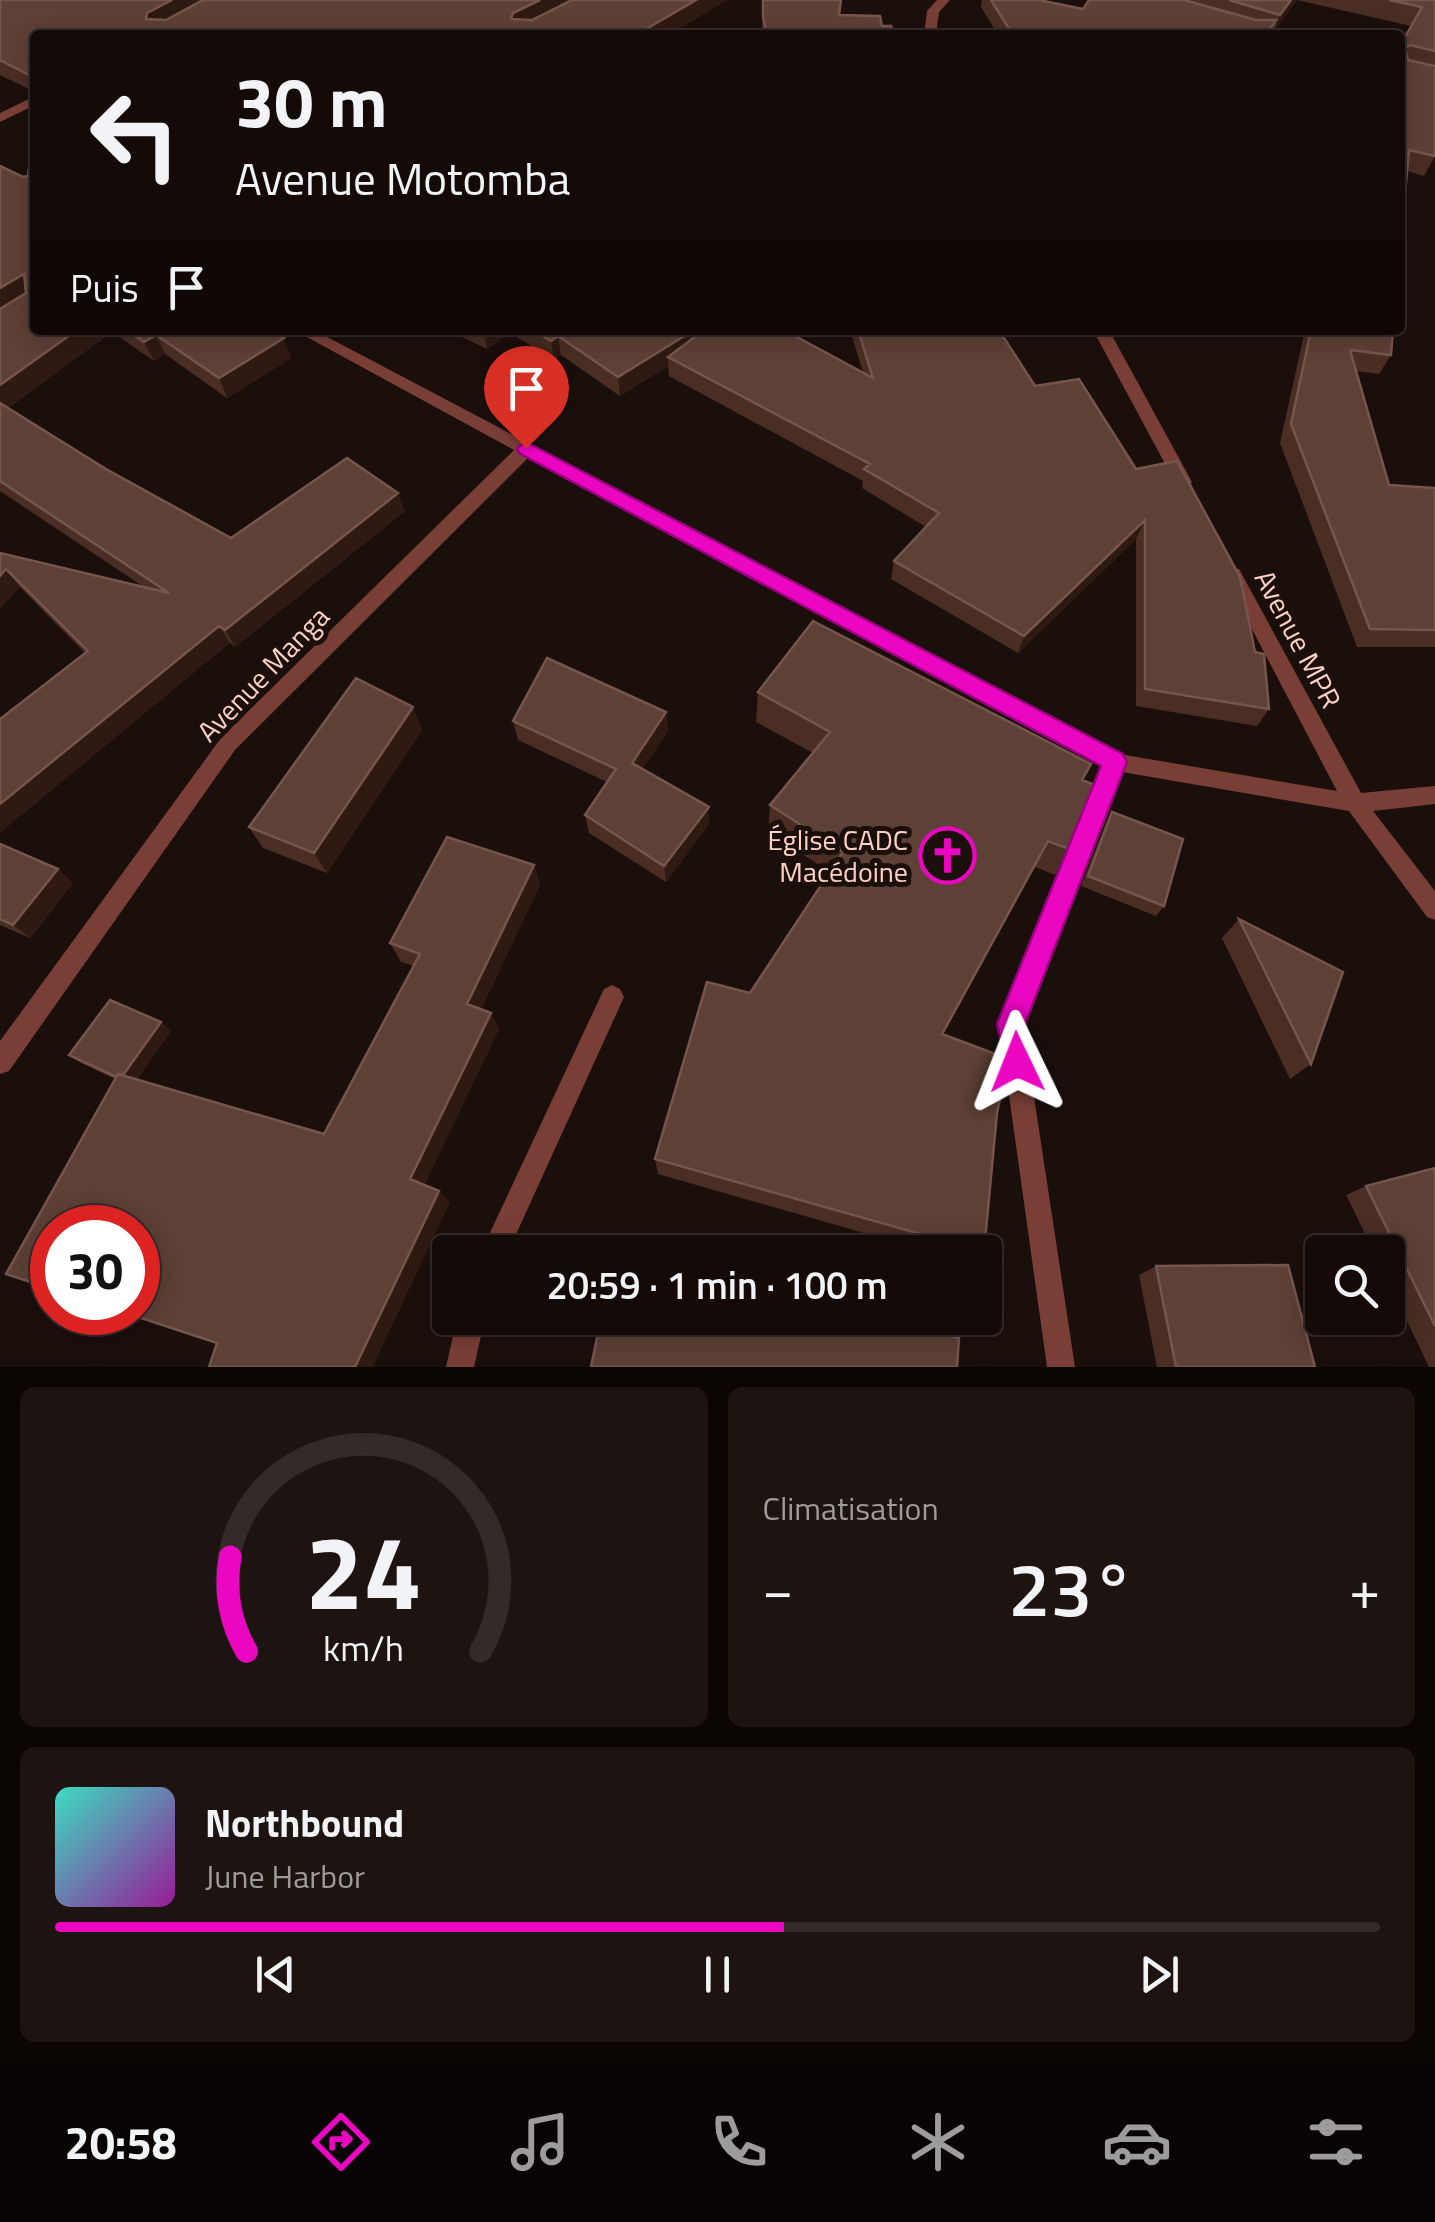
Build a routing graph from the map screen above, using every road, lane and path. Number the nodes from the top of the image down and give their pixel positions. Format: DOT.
graph roads {
  1 [pos="944,0"];
  2 [pos="931,30"];
  3 [pos="30,103"];
  4 [pos="0,118"];
  5 [pos="311,335"];
  6 [pos="1104,335"];
  7 [pos="526,448"];
  8 [pos="1195,505"];
  9 [pos="1223,558"];
  10 [pos="1115,762"];
  11 [pos="1435,795"];
  12 [pos="1355,804"];
  13 [pos="1435,910"];
  14 [pos="612,996"];
  15 [pos="0,1062"];
  16 [pos="502,1235"];
  17 [pos="468,1335"];
  18 [pos="460,1367"];
  19 [pos="1061,1367"];
  1 -- 2 [label="street"];
  3 -- 4 [label="street"];
  5 -- 7 [label="street"];
  6 -- 8 [label="street"];
  7 -- 10 [label="street"];
  7 -- 15 [label="street, Avenue Manga"];
  9 -- 12 [label="street, Avenue MPR"];
  10 -- 12 [label="street"];
  10 -- 19 [label="street"];
  11 -- 12 [label="street"];
  12 -- 13 [label="street, Avenue MPR"];
  14 -- 16 [label="street"];
  17 -- 18 [label="street"];
}
